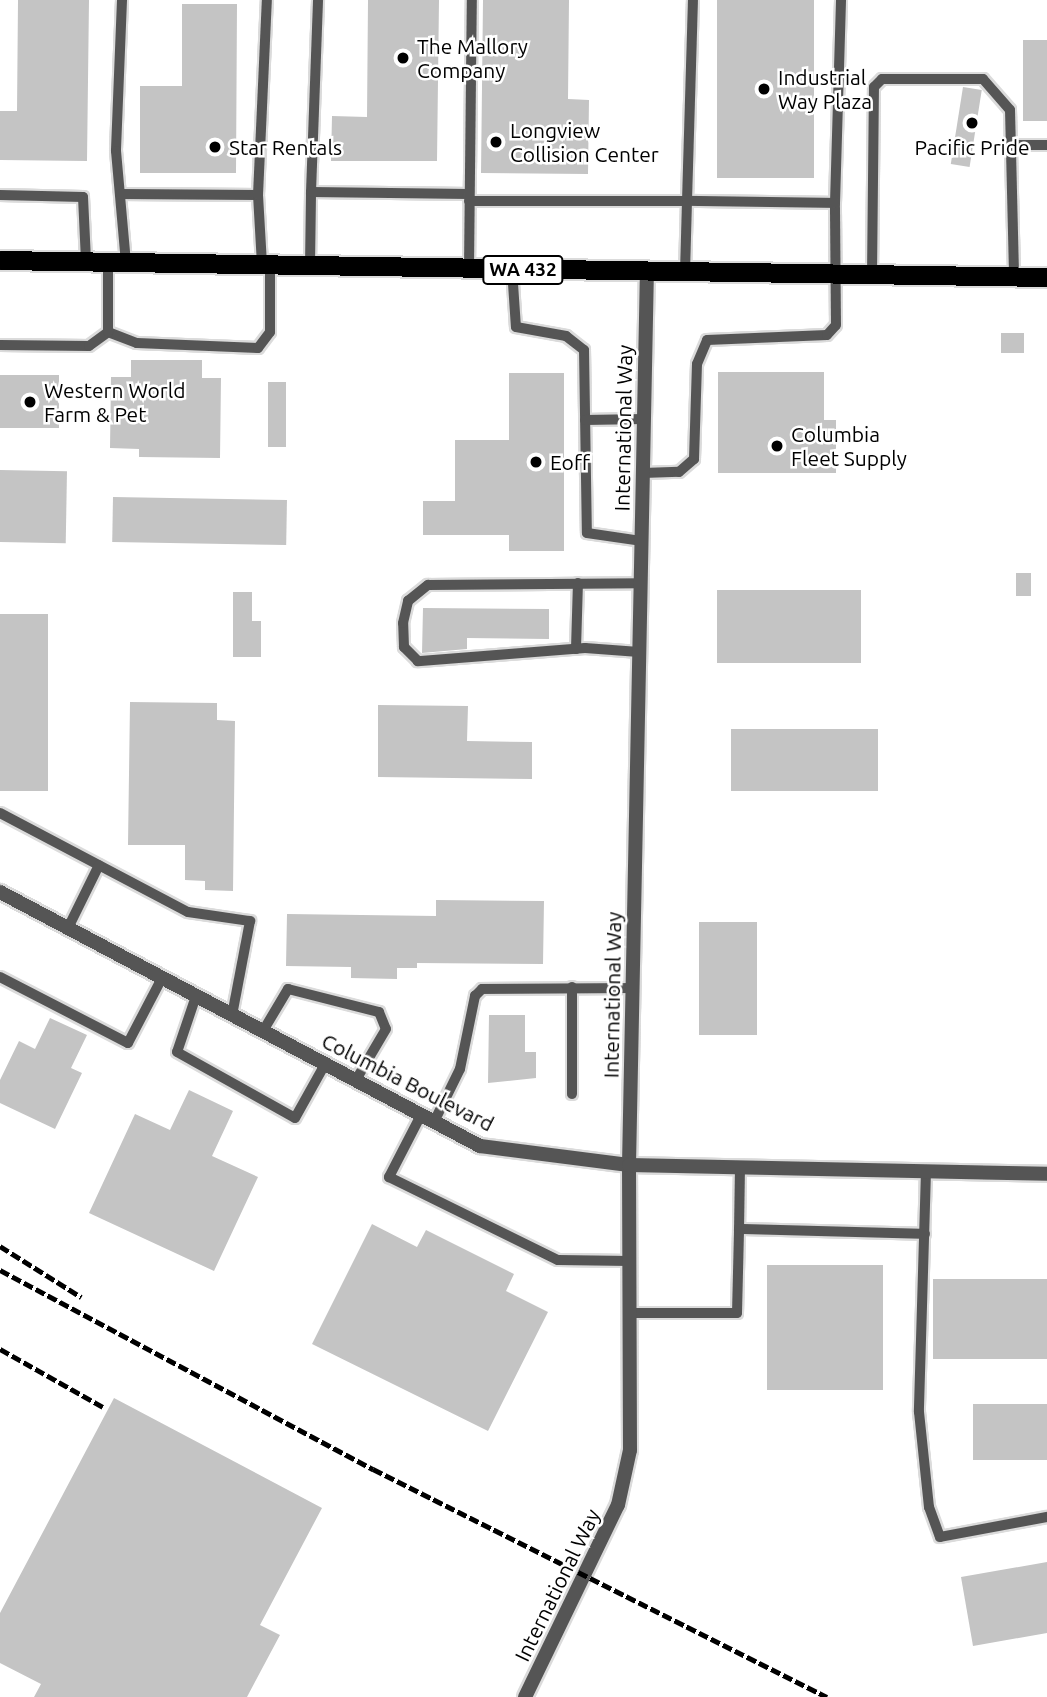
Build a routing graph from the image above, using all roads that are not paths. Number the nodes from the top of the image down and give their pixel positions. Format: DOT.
graph roads {
  1 [pos="122,0"];
  2 [pos="267,0"];
  3 [pos="318,0"];
  4 [pos="472,0"];
  5 [pos="693,0"];
  6 [pos="841,0"];
  7 [pos="1015,145"];
  8 [pos="1047,145"];
  9 [pos="311,192"];
  10 [pos="120,194"];
  11 [pos="0,195"];
  12 [pos="258,195"];
  13 [pos="470,197"];
  14 [pos="687,201"];
  15 [pos="835,202"];
  16 [pos="0,260"];
  17 [pos="86,261"];
  18 [pos="117,262"];
  19 [pos="266,265"];
  20 [pos="310,266"];
  21 [pos="469,268"];
  22 [pos="512,270"];
  23 [pos="647,272"];
  24 [pos="685,272"];
  25 [pos="836,274"];
  26 [pos="872,275"];
  27 [pos="1014,276"];
  28 [pos="1047,276"];
  29 [pos="108,332"];
  30 [pos="0,345"];
  31 [pos="644,419"];
  32 [pos="585,420"];
  33 [pos="643,472"];
  34 [pos="642,541"];
  35 [pos="578,583"];
  36 [pos="641,583"];
  37 [pos="576,649"];
  38 [pos="639,652"];
  39 [pos="0,813"];
  40 [pos="99,865"];
  41 [pos="0,892"];
  42 [pos="68,928"];
  43 [pos="0,977"];
  44 [pos="162,978"];
  45 [pos="572,987"];
  46 [pos="633,988"];
  47 [pos="195,996"];
  48 [pos="232,1015"];
  49 [pos="263,1031"];
  50 [pos="325,1064"];
  51 [pos="356,1080"];
  52 [pos="572,1094"];
  53 [pos="428,1119"];
  54 [pos="629,1165"];
  55 [pos="740,1167"];
  56 [pos="926,1171"];
  57 [pos="1047,1174"];
  58 [pos="738,1229"];
  59 [pos="925,1234"];
  60 [pos="629,1261"];
  61 [pos="630,1313"];
  62 [pos="1047,1517"];
  63 [pos="525,1697"];
  1 -- 10 [label="lane"];
  2 -- 12 [label="lane"];
  3 -- 9 [label="lane"];
  4 -- 13 [label="lane"];
  5 -- 14 [label="lane"];
  6 -- 15 [label="lane"];
  7 -- 8 [label="lane"];
  7 -- 26 [label="lane"];
  7 -- 27 [label="lane"];
  9 -- 13 [label="lane"];
  9 -- 20 [label="lane"];
  10 -- 12 [label="lane"];
  10 -- 18 [label="lane"];
  11 -- 17 [label="lane"];
  12 -- 19 [label="lane"];
  13 -- 14 [label="lane"];
  13 -- 21 [label="lane"];
  14 -- 15 [label="lane"];
  14 -- 24 [label="lane"];
  15 -- 25 [label="lane"];
  16 -- 17 [label="highway, WA 432"];
  17 -- 18 [label="highway, WA 432"];
  18 -- 19 [label="highway, WA 432"];
  18 -- 29 [label="lane"];
  19 -- 20 [label="highway, WA 432"];
  19 -- 29 [label="lane"];
  20 -- 21 [label="highway, WA 432"];
  21 -- 22 [label="highway, WA 432"];
  22 -- 23 [label="highway, WA 432"];
  22 -- 32 [label="lane"];
  23 -- 24 [label="highway, WA 432"];
  23 -- 31 [label="street, International Way"];
  24 -- 25 [label="highway, WA 432"];
  25 -- 26 [label="highway, WA 432"];
  25 -- 33 [label="lane"];
  26 -- 27 [label="highway, WA 432"];
  27 -- 28 [label="highway, WA 432"];
  29 -- 30 [label="lane"];
  31 -- 32 [label="lane"];
  31 -- 33 [label="street, International Way"];
  32 -- 34 [label="lane"];
  33 -- 34 [label="street, International Way"];
  34 -- 36 [label="street, International Way"];
  35 -- 36 [label="lane"];
  35 -- 37 [label="lane"];
  35 -- 37 [label="lane"];
  36 -- 38 [label="street, International Way"];
  37 -- 38 [label="lane"];
  38 -- 46 [label="street, International Way"];
  39 -- 40 [label="lane"];
  40 -- 42 [label="lane"];
  40 -- 48 [label="lane"];
  41 -- 42 [label="street, Columbia Boulevard"];
  42 -- 44 [label="street, Columbia Boulevard"];
  43 -- 44 [label="lane"];
  44 -- 47 [label="street, Columbia Boulevard"];
  45 -- 46 [label="lane"];
  45 -- 52 [label="lane"];
  45 -- 53 [label="lane"];
  46 -- 54 [label="street, International Way"];
  47 -- 48 [label="street, Columbia Boulevard"];
  47 -- 50 [label="lane"];
  48 -- 49 [label="street, Columbia Boulevard"];
  49 -- 50 [label="street, Columbia Boulevard"];
  49 -- 51 [label="lane"];
  50 -- 51 [label="street, Columbia Boulevard"];
  51 -- 53 [label="street, Columbia Boulevard"];
  53 -- 54 [label="street, Columbia Boulevard"];
  53 -- 60 [label="lane"];
  54 -- 55 [label="street, Columbia Boulevard"];
  54 -- 60 [label="street, International Way"];
  55 -- 56 [label="street, Columbia Boulevard"];
  55 -- 58 [label="lane"];
  56 -- 57 [label="street, Columbia Boulevard"];
  56 -- 59 [label="lane"];
  58 -- 59 [label="lane"];
  58 -- 61 [label="lane"];
  59 -- 62 [label="lane"];
  60 -- 61 [label="street, International Way"];
  61 -- 63 [label="street, International Way"];
}
